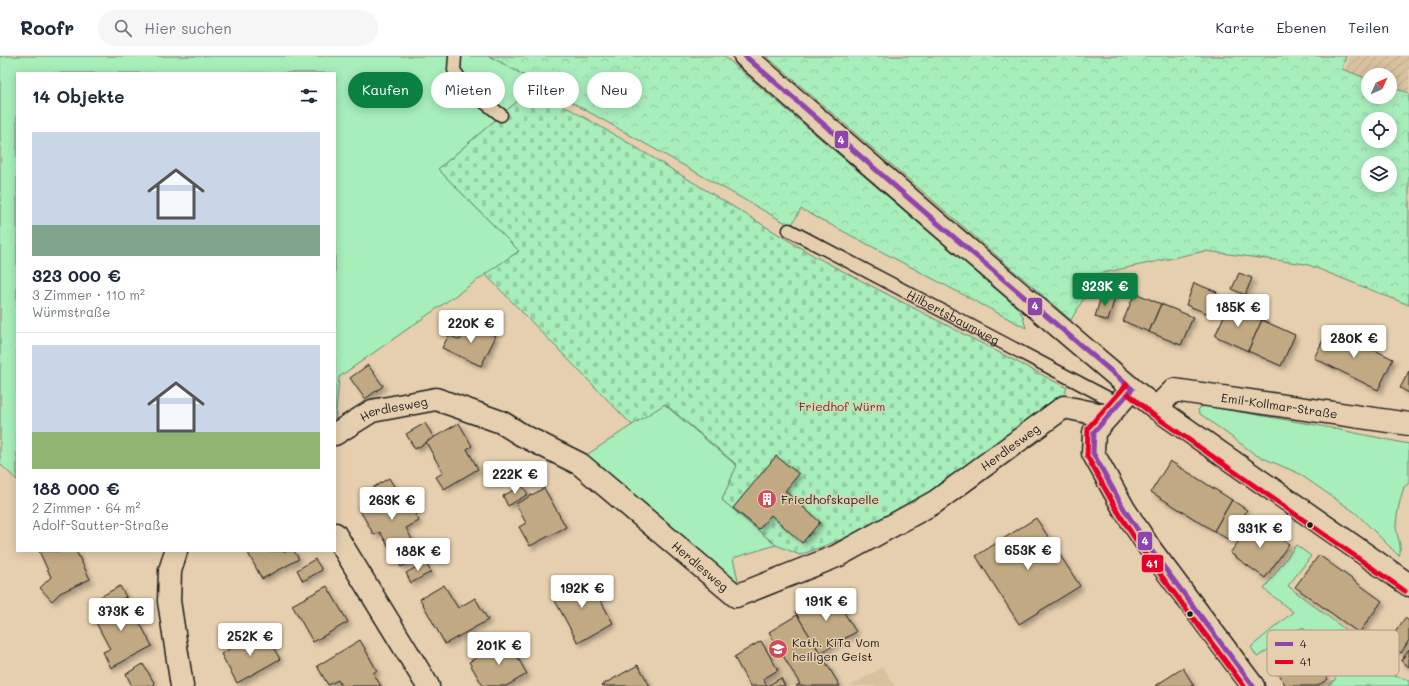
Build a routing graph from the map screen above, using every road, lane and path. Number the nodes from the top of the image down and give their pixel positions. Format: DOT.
graph roads {
  1 [pos="455,56"];
  2 [pos="744,56"];
  3 [pos="502,115"];
  4 [pos="789,230"];
  5 [pos="1120,403"];
  6 [pos="1156,408"];
  7 [pos="1409,424"];
  8 [pos="336,433"];
  9 [pos="336,536"];
  10 [pos="176,552"];
  11 [pos="1409,585"];
  12 [pos="182,686"];
  13 [pos="428,686"];
  14 [pos="1253,686"];
  1 -- 3 [label="lane"];
  2 -- 5 [label="street"];
  4 -- 5 [label="lane, Hilbertsbaumweg"];
  5 -- 6 [label="street"];
  5 -- 8 [label="street, Herdlesweg"];
  5 -- 14 [label="street"];
  6 -- 7 [label="street, Emil-Kollmar-Straße"];
  6 -- 11 [label="street"];
  9 -- 13 [label="street"];
  10 -- 12 [label="street"];
}
